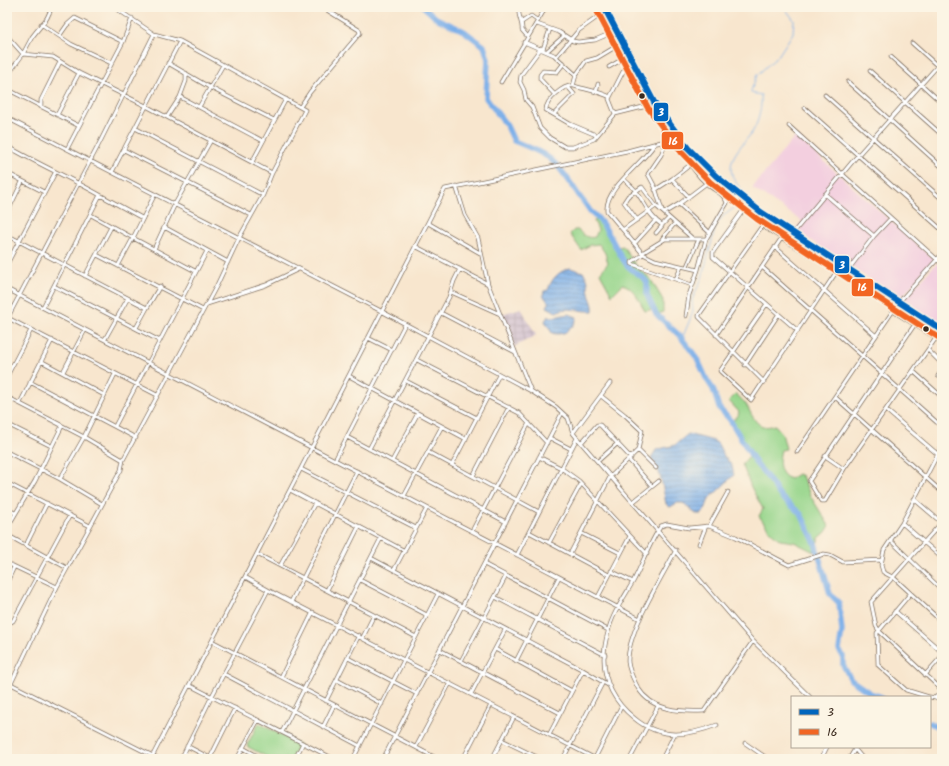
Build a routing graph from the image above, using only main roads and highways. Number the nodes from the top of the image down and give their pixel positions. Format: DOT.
graph roads {
  1 [pos="605,9"];
  2 [pos="942,330"];
  1 -- 2 [label="main road"];
}
